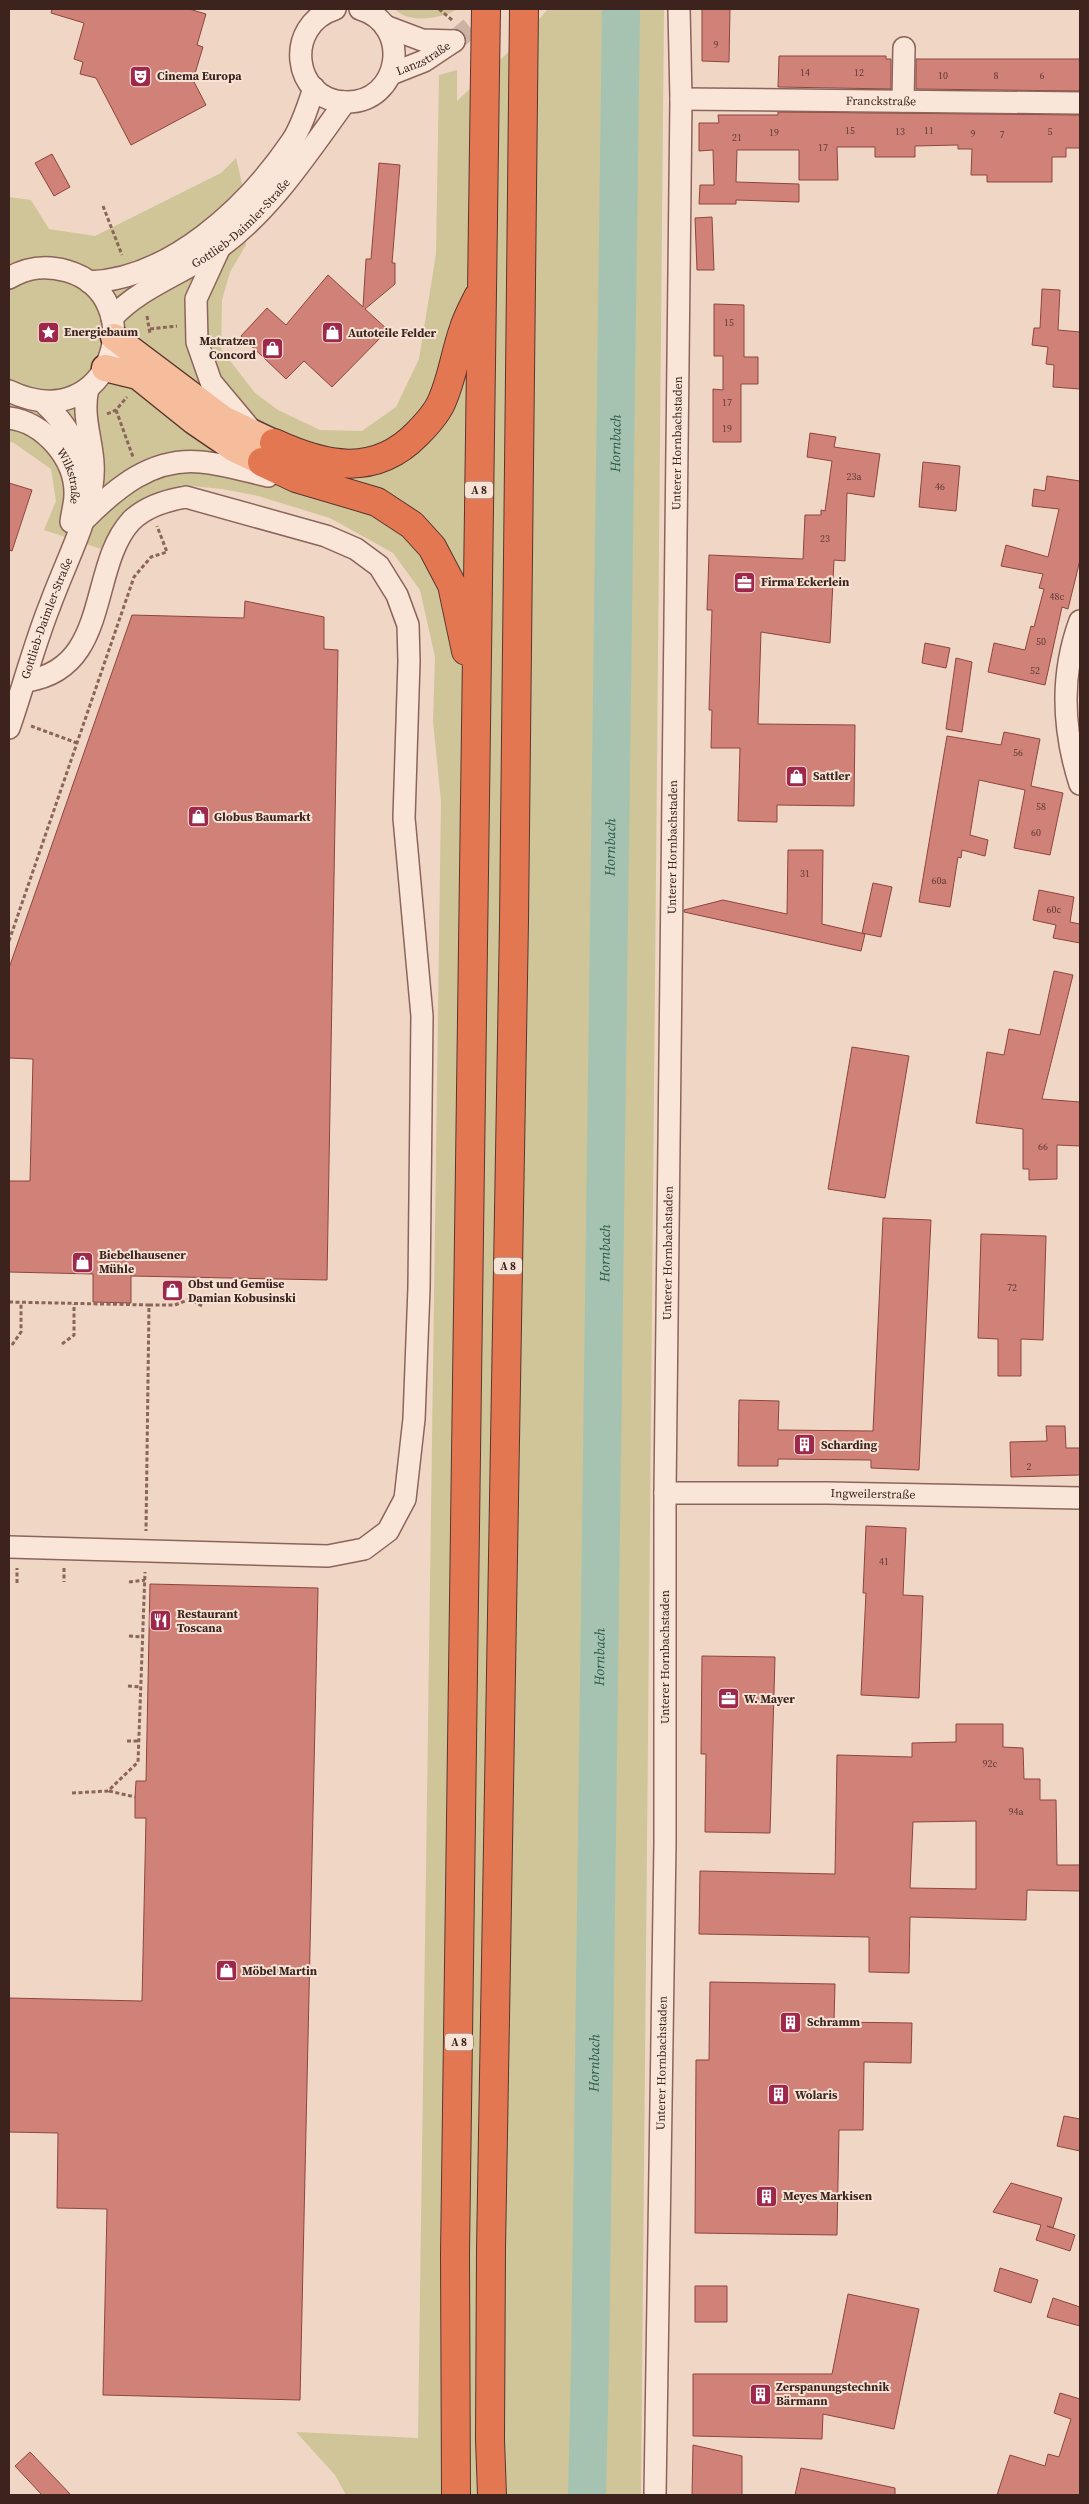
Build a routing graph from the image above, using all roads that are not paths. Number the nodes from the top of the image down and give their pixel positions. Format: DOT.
graph roads {
  1 [pos="335,9"];
  2 [pos="360,9"];
  3 [pos="486,9"];
  4 [pos="524,9"];
  5 [pos="679,9"];
  6 [pos="385,26"];
  7 [pos="904,48"];
  8 [pos="390,74"];
  9 [pos="314,88"];
  10 [pos="681,99"];
  11 [pos="903,101"];
  12 [pos="345,102"];
  13 [pos="1080,103"];
  14 [pos="219,248"];
  15 [pos="9,278"];
  16 [pos="89,282"];
  17 [pos="483,287"];
  18 [pos="113,327"];
  19 [pos="105,368"];
  20 [pos="88,388"];
  21 [pos="9,392"];
  22 [pos="44,403"];
  23 [pos="9,418"];
  24 [pos="264,453"];
  25 [pos="80,529"];
  26 [pos="64,566"];
  27 [pos="1080,621"];
  28 [pos="26,681"];
  29 [pos="476,694"];
  30 [pos="18,726"];
  31 [pos="1080,784"];
  32 [pos="665,1493"];
  33 [pos="1080,1498"];
  34 [pos="9,1547"];
  35 [pos="456,2495"];
  36 [pos="492,2495"];
  37 [pos="655,2495"];
  1 -- 9 [label="street"];
  2 -- 6 [label="street"];
  3 -- 17 [label="highway, A 8, bridge"];
  4 -- 36 [label="highway, A 8"];
  5 -- 10 [label="street, Unterer Hornbachstaden"];
  6 -- 8 [label="street"];
  6 -- 8 [label="street, Lanzstraße"];
  7 -- 11 [label="street"];
  8 -- 12 [label="street"];
  9 -- 12 [label="street"];
  9 -- 16 [label="street, Gottlieb-Daimler-Straße"];
  10 -- 11 [label="street, Franckstraße"];
  10 -- 32 [label="street, Unterer Hornbachstaden"];
  11 -- 13 [label="street, Franckstraße"];
  12 -- 14 [label="street, Gottlieb-Daimler-Straße"];
  14 -- 18 [label="street, Gottlieb-Daimler-Straße"];
  14 -- 24 [label="street"];
  15 -- 16 [label="street"];
  16 -- 18 [label="street"];
  17 -- 24 [label="highway"];
  17 -- 29 [label="highway, A 8"];
  18 -- 19 [label="street"];
  18 -- 24 [label="main road"];
  19 -- 20 [label="street"];
  19 -- 24 [label="main road"];
  20 -- 22 [label="street"];
  20 -- 25 [label="street, Gottlieb-Daimler-Straße"];
  21 -- 22 [label="street"];
  22 -- 25 [label="street, Gottlieb-Daimler-Straße"];
  23 -- 26 [label="street, Wilkstraße"];
  24 -- 25 [label="street"];
  24 -- 29 [label="highway"];
  25 -- 26 [label="street, Gottlieb-Daimler-Straße"];
  26 -- 28 [label="street, Gottlieb-Daimler-Straße"];
  27 -- 31 [label="street"];
  28 -- 30 [label="street, Gottlieb-Daimler-Straße"];
  28 -- 34 [label="street"];
  29 -- 35 [label="highway, A 8"];
  32 -- 33 [label="street, Ingweilerstraße"];
  32 -- 37 [label="street, Unterer Hornbachstaden"];
}
